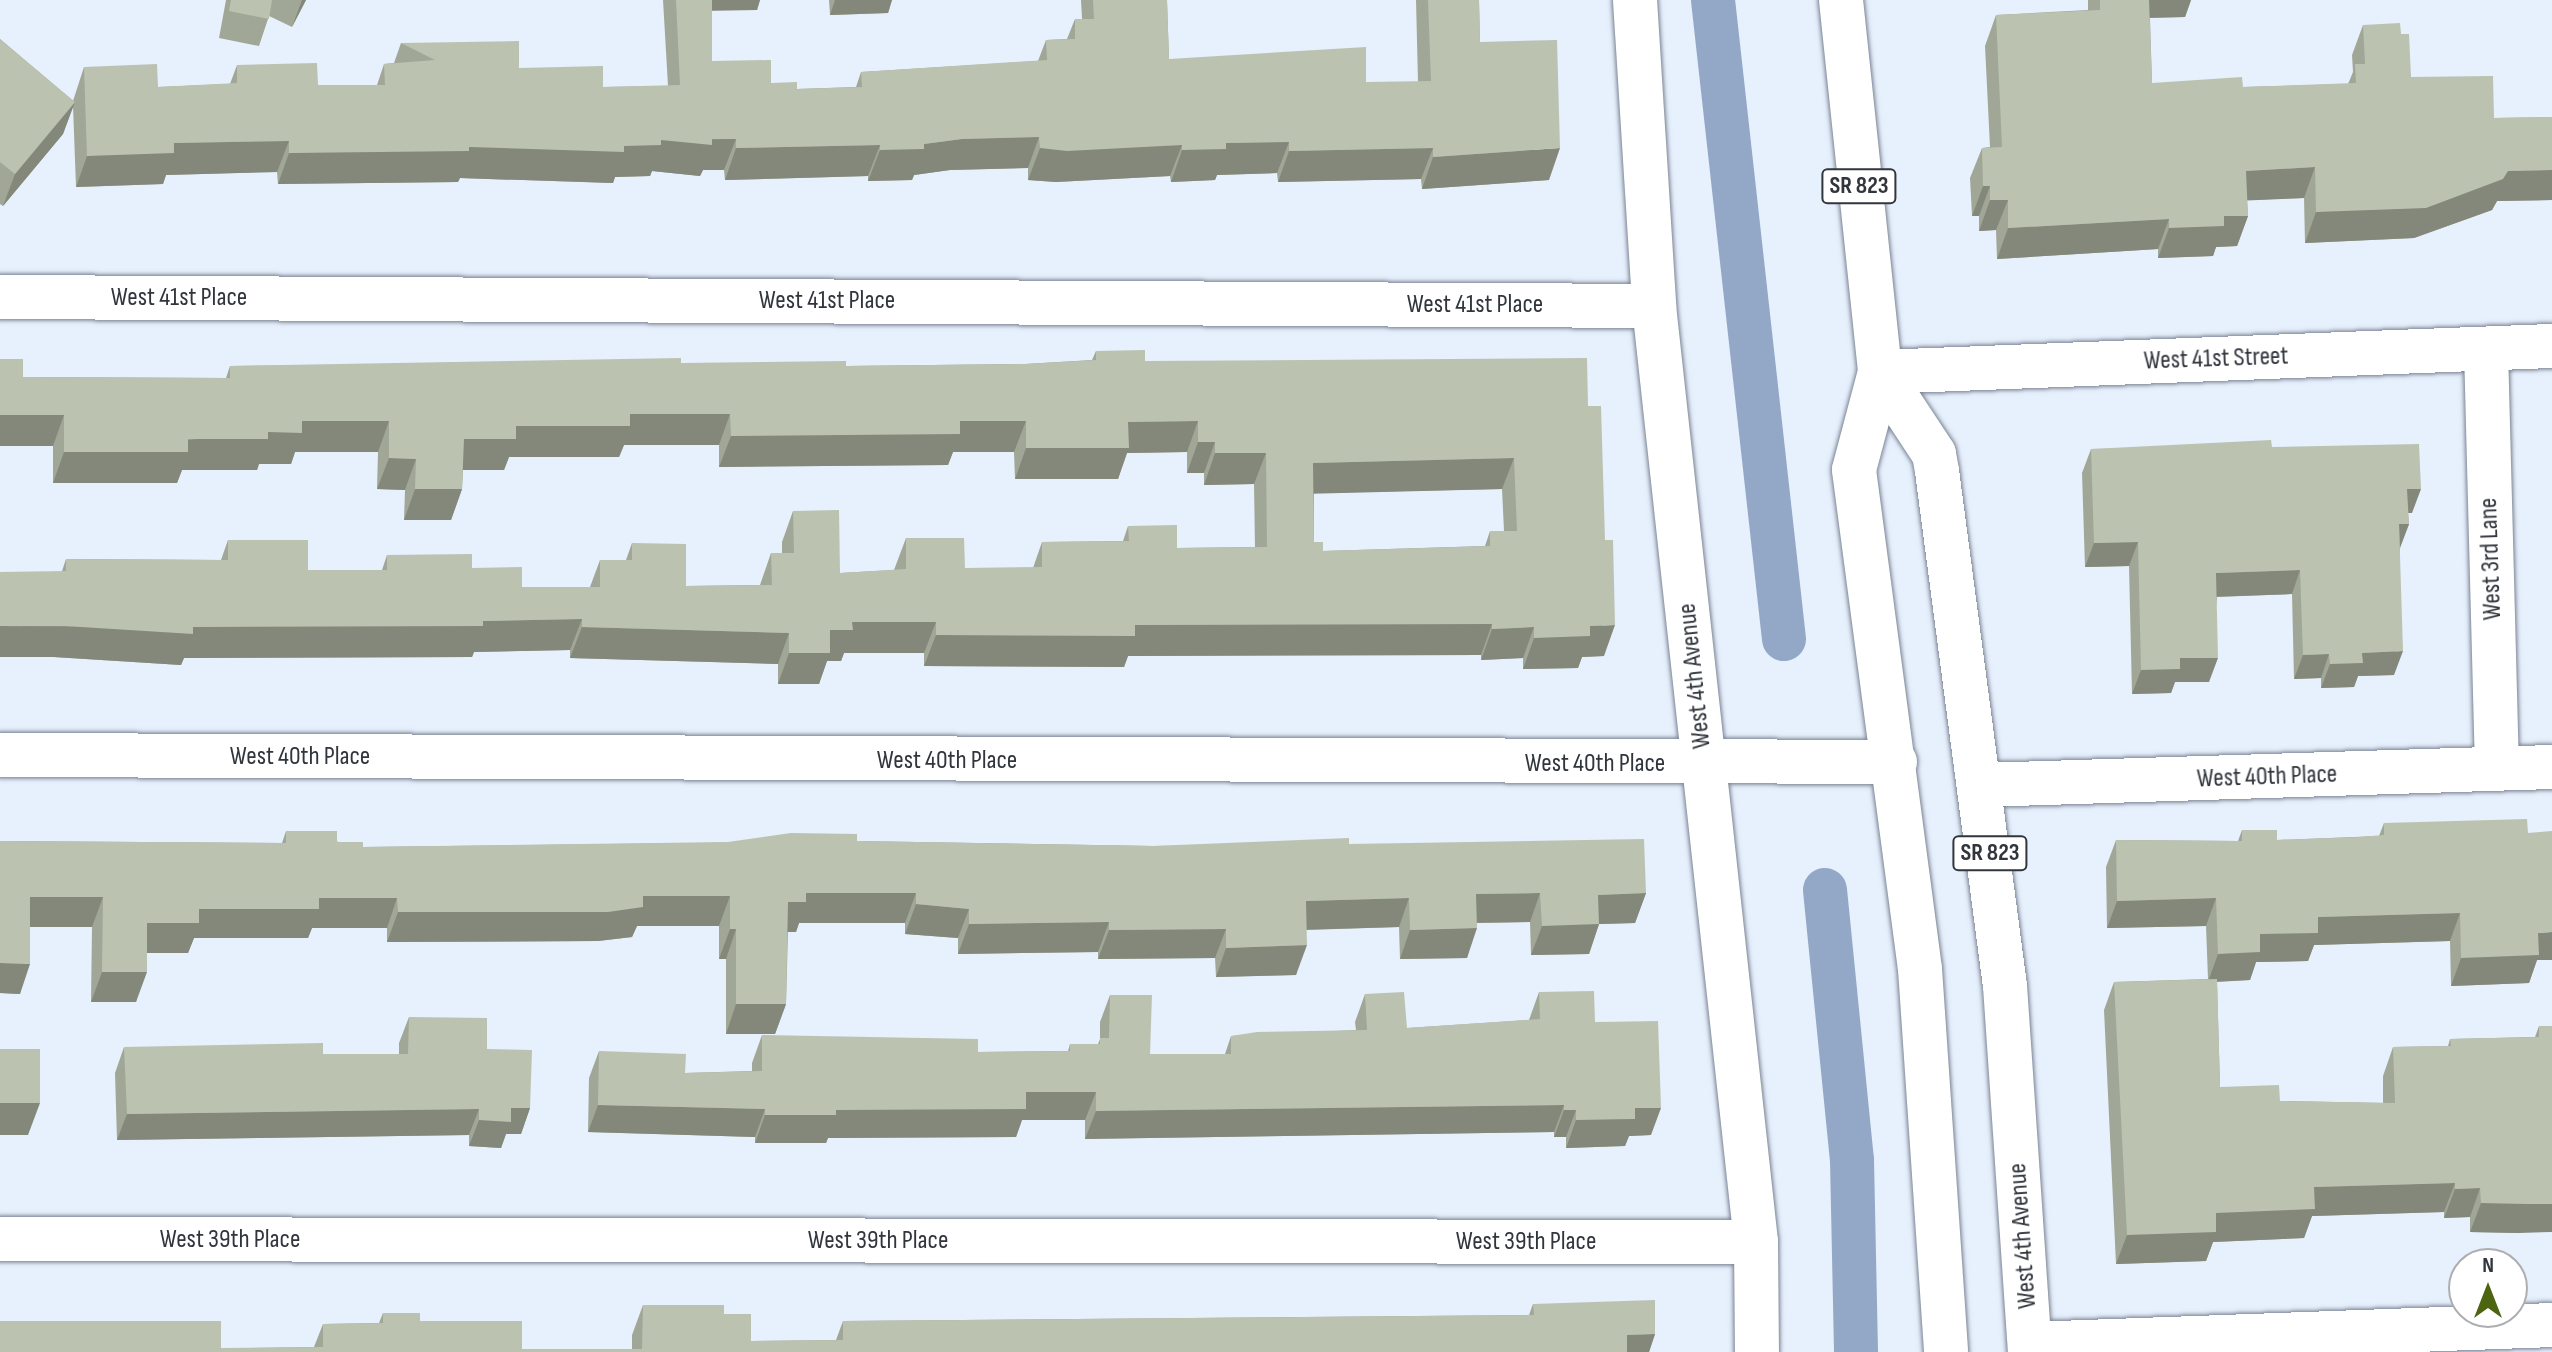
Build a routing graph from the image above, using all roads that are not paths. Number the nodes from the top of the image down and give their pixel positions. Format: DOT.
graph roads {
  1 [pos="1635,0"];
  2 [pos="1841,0"];
  3 [pos="0,297"];
  4 [pos="1654,306"];
  5 [pos="2552,346"];
  6 [pos="2486,349"];
  7 [pos="1880,372"];
  8 [pos="0,755"];
  9 [pos="1895,762"];
  10 [pos="1705,765"];
  11 [pos="2552,767"];
  12 [pos="2497,768"];
  13 [pos="1982,785"];
  14 [pos="0,1239"];
  15 [pos="1756,1242"];
  16 [pos="2552,1325"];
  17 [pos="2030,1348"];
  18 [pos="1757,1352"];
  19 [pos="1946,1352"];
  1 -- 4 [label="street, West 4th Avenue"];
  2 -- 7 [label="street, West 4th Avenue / SR 823"];
  3 -- 4 [label="street, West 41st Place"];
  4 -- 10 [label="street, West 4th Avenue"];
  5 -- 6 [label="street, West 41st Street"];
  6 -- 7 [label="street, West 41st Street"];
  6 -- 12 [label="street, West 3rd Lane"];
  7 -- 9 [label="street, West 4th Avenue / SR 823"];
  7 -- 13 [label="street, West 4th Avenue / SR 823"];
  8 -- 10 [label="street, West 40th Place"];
  9 -- 10 [label="street, West 40th Place"];
  9 -- 19 [label="street, West 4th Avenue / SR 823"];
  10 -- 15 [label="street, West 4th Avenue"];
  11 -- 12 [label="street, West 40th Place"];
  12 -- 13 [label="street, West 40th Place"];
  13 -- 17 [label="street, West 4th Avenue / SR 823"];
  14 -- 15 [label="street, West 39th Place"];
  15 -- 18 [label="street, West 4th Avenue"];
  16 -- 17 [label="street"];
}
